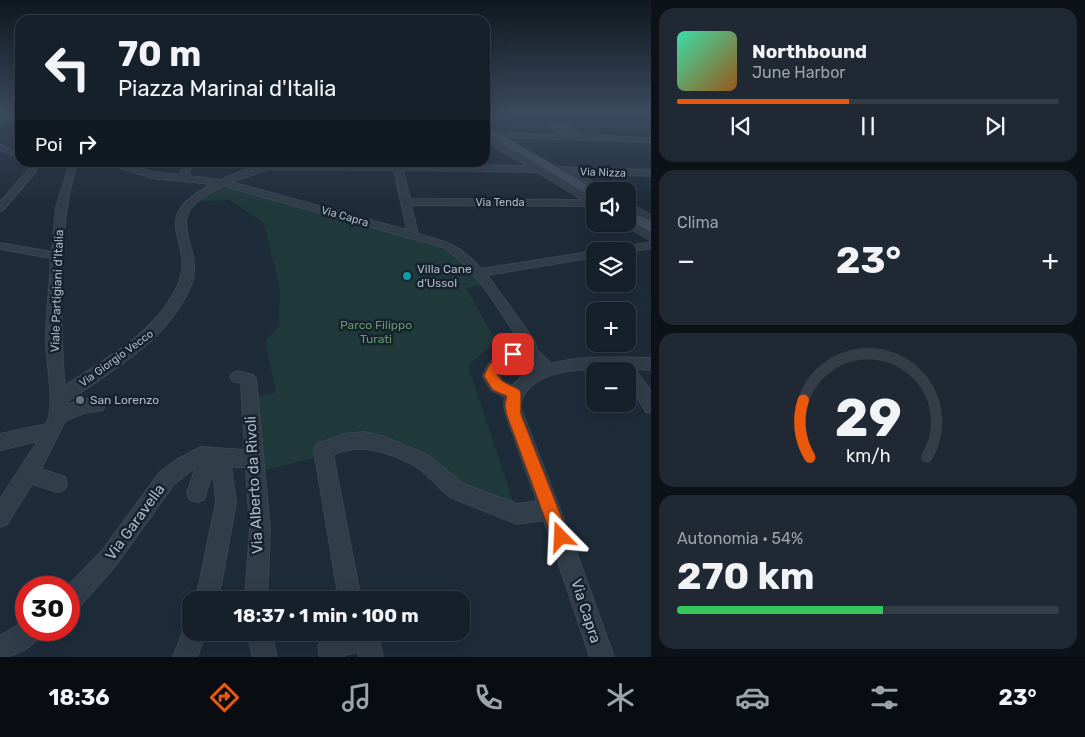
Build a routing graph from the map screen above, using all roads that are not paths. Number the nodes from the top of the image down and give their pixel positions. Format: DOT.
graph roads {
  1 [pos="497,144"];
  2 [pos="510,144"];
  3 [pos="0,147"];
  4 [pos="11,152"];
  5 [pos="15,154"];
  6 [pos="0,158"];
  7 [pos="33,167"];
  8 [pos="72,167"];
  9 [pos="122,167"];
  10 [pos="187,167"];
  11 [pos="264,167"];
  12 [pos="334,167"];
  13 [pos="398,168"];
  14 [pos="539,169"];
  15 [pos="560,170"];
  16 [pos="651,173"];
  17 [pos="184,179"];
  18 [pos="225,183"];
  19 [pos="586,183"];
  20 [pos="586,188"];
  21 [pos="586,198"];
  22 [pos="406,202"];
  23 [pos="586,203"];
  24 [pos="0,208"];
  25 [pos="636,211"];
  26 [pos="636,219"];
  27 [pos="651,220"];
  28 [pos="636,228"];
  29 [pos="651,228"];
  30 [pos="413,235"];
  31 [pos="651,238"];
  32 [pos="651,245"];
  33 [pos="0,246"];
  34 [pos="636,247"];
  35 [pos="586,255"];
  36 [pos="57,256"];
  37 [pos="478,273"];
  38 [pos="531,353"];
  39 [pos="636,364"];
  40 [pos="651,364"];
  41 [pos="586,365"];
  42 [pos="547,369"];
  43 [pos="238,377"];
  44 [pos="636,383"];
  45 [pos="514,394"];
  46 [pos="97,405"];
  47 [pos="56,407"];
  48 [pos="651,407"];
  49 [pos="0,442"];
  50 [pos="215,457"];
  51 [pos="253,458"];
  52 [pos="27,474"];
  53 [pos="58,483"];
  54 [pos="196,493"];
  55 [pos="550,509"];
  56 [pos="0,517"];
  57 [pos="80,589"];
  58 [pos="208,591"];
  59 [pos="257,591"];
  60 [pos="348,591"];
  61 [pos="15,640"];
  62 [pos="191,641"];
  63 [pos="261,641"];
  64 [pos="362,643"];
  65 [pos="0,650"];
  66 [pos="185,657"];
  67 [pos="265,657"];
  68 [pos="332,657"];
  69 [pos="602,657"];
  1 -- 14 [label="street"];
  2 -- 15 [label="main road"];
  3 -- 4 [label="street"];
  4 -- 5 [label="street"];
  4 -- 6 [label="street"];
  7 -- 24 [label="street"];
  8 -- 36 [label="street, Viale Partigiani d'Italia"];
  9 -- 17 [label="street, Via Capra"];
  10 -- 17 [label="street"];
  11 -- 18 [label="street, Via Giorgio Vecco"];
  12 -- 13 [label="street, Via Giorgio Vecco"];
  13 -- 14 [label="street, Via Giorgio Vecco"];
  13 -- 22 [label="street"];
  14 -- 21 [label="street"];
  15 -- 16 [label="street, Via Nizza"];
  15 -- 19 [label="street"];
  15 -- 20 [label="main road"];
  17 -- 18 [label="street, Via Capra"];
  18 -- 30 [label="street, Via Capra"];
  18 -- 47 [label="street, Via Giorgio Vecco"];
  22 -- 23 [label="street, Via Tenda"];
  22 -- 30 [label="street"];
  25 -- 27 [label="street"];
  26 -- 29 [label="main road"];
  28 -- 31 [label="street"];
  30 -- 37 [label="street, Via Capra"];
  32 -- 34 [label="street"];
  33 -- 36 [label="street"];
  35 -- 37 [label="street"];
  36 -- 47 [label="street, Viale Partigiani d'Italia"];
  37 -- 38 [label="street, Via Capra"];
  38 -- 42 [label="street, Via Capra"];
  38 -- 45 [label="street"];
  39 -- 40 [label="street"];
  41 -- 42 [label="street"];
  42 -- 45 [label="street"];
  43 -- 51 [label="street, Via Alberto da Rivoli"];
  44 -- 48 [label="street"];
  45 -- 55 [label="street, Via Capra"];
  46 -- 47 [label="street"];
  47 -- 49 [label="street"];
  47 -- 52 [label="street"];
  50 -- 51 [label="street, Via Garavella"];
  50 -- 54 [label="street"];
  50 -- 57 [label="street, Via Garavella"];
  50 -- 58 [label="street"];
  51 -- 59 [label="street, Via Alberto da Rivoli"];
  52 -- 53 [label="street"];
  52 -- 56 [label="street"];
  55 -- 60 [label="street"];
  55 -- 69 [label="street, Via Capra"];
  61 -- 65 [label="street"];
  62 -- 66 [label="street"];
  63 -- 67 [label="street"];
  64 -- 68 [label="street"];
}
